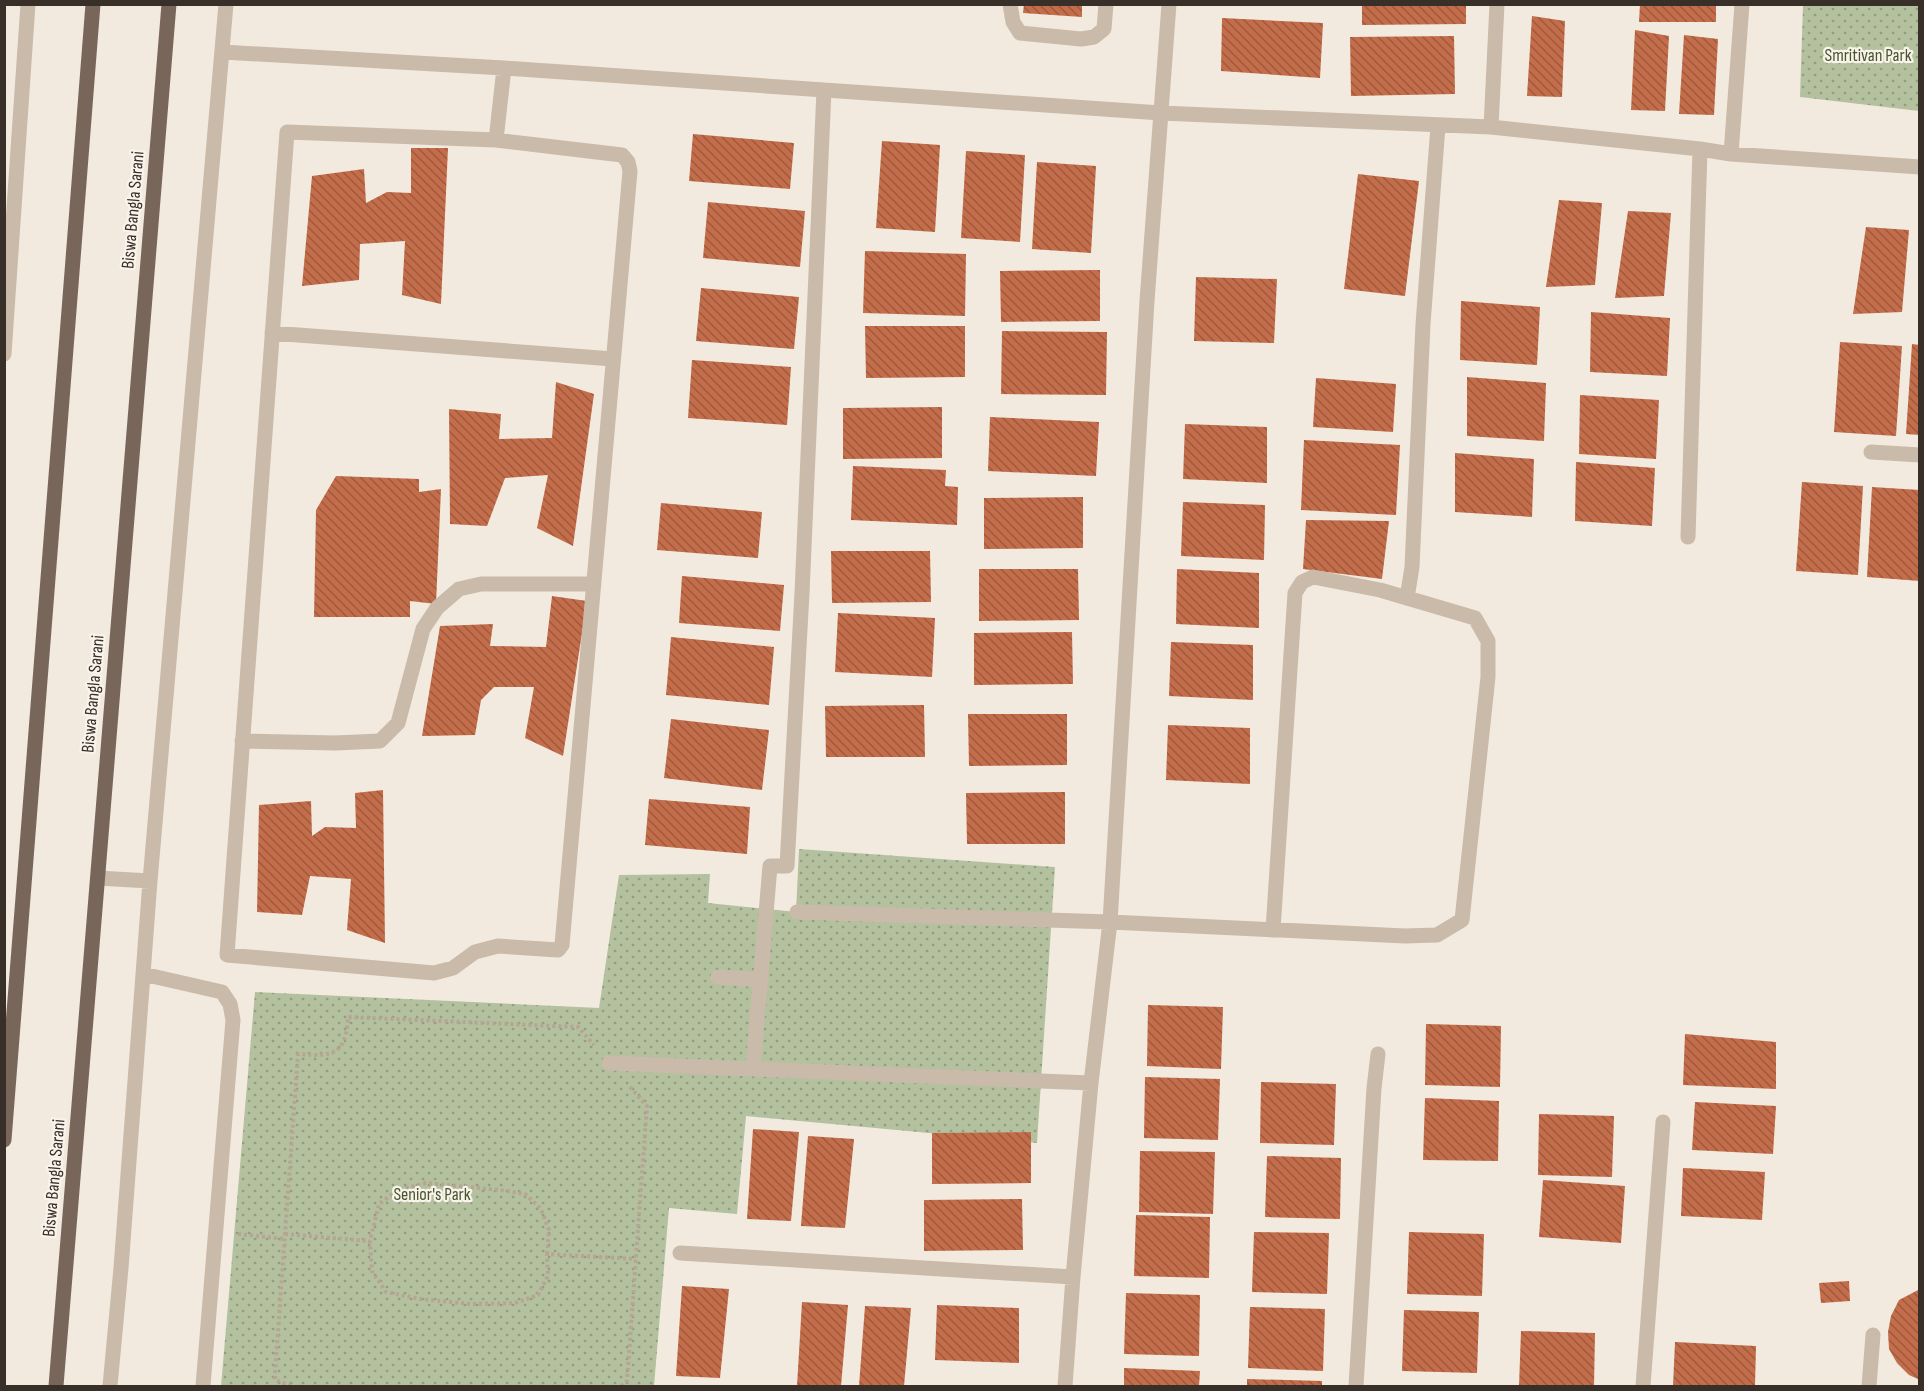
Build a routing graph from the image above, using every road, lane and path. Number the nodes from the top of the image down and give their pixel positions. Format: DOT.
graph roads {
  1 [pos="28,4"];
  2 [pos="93,4"];
  3 [pos="169,4"];
  4 [pos="226,4"];
  5 [pos="1010,4"];
  6 [pos="1106,4"];
  7 [pos="1169,4"];
  8 [pos="1497,4"];
  9 [pos="1742,4"];
  10 [pos="222,52"];
  11 [pos="504,68"];
  12 [pos="824,90"];
  13 [pos="1161,113"];
  14 [pos="1438,126"];
  15 [pos="1491,127"];
  16 [pos="496,140"];
  17 [pos="1700,148"];
  18 [pos="1731,154"];
  19 [pos="1920,167"];
  20 [pos="272,333"];
  21 [pos="4,354"];
  22 [pos="613,359"];
  23 [pos="1871,452"];
  24 [pos="1920,455"];
  25 [pos="1688,537"];
  26 [pos="594,585"];
  27 [pos="1407,598"];
  28 [pos="242,741"];
  29 [pos="98,878"];
  30 [pos="150,881"];
  31 [pos="797,912"];
  32 [pos="1110,922"];
  33 [pos="1273,930"];
  34 [pos="143,974"];
  35 [pos="718,977"];
  36 [pos="761,980"];
  37 [pos="1378,1054"];
  38 [pos="609,1063"];
  39 [pos="753,1068"];
  40 [pos="1090,1083"];
  41 [pos="1663,1122"];
  42 [pos="4,1140"];
  43 [pos="216,1231"];
  44 [pos="285,1236"];
  45 [pos="370,1241"];
  46 [pos="680,1253"];
  47 [pos="548,1254"];
  48 [pos="636,1259"];
  49 [pos="1073,1277"];
  50 [pos="1873,1335"];
  51 [pos="56,1386"];
  52 [pos="110,1386"];
  53 [pos="203,1386"];
  54 [pos="291,1386"];
  55 [pos="621,1386"];
  56 [pos="1065,1386"];
  57 [pos="1356,1386"];
  58 [pos="1643,1386"];
  59 [pos="1869,1386"];
  1 -- 21 [label="street"];
  2 -- 42 [label="main road"];
  3 -- 29 [label="main road, Biswa Bangla Sarani"];
  4 -- 10 [label="street"];
  5 -- 6 [label="street"];
  7 -- 13 [label="street"];
  8 -- 15 [label="street"];
  9 -- 18 [label="street"];
  10 -- 11 [label="street"];
  10 -- 30 [label="street"];
  11 -- 12 [label="street"];
  11 -- 16 [label="street"];
  12 -- 13 [label="street"];
  12 -- 36 [label="street"];
  13 -- 14 [label="street"];
  13 -- 32 [label="street"];
  14 -- 15 [label="street"];
  14 -- 27 [label="street"];
  15 -- 17 [label="street"];
  16 -- 20 [label="street"];
  16 -- 22 [label="street"];
  17 -- 18 [label="street"];
  17 -- 25 [label="street"];
  18 -- 19 [label="street"];
  20 -- 22 [label="street"];
  20 -- 28 [label="street"];
  22 -- 26 [label="street"];
  23 -- 24 [label="street"];
  26 -- 28 [label="street"];
  26 -- 28 [label="street"];
  27 -- 33 [label="street"];
  27 -- 33 [label="street"];
  29 -- 30 [label="street"];
  29 -- 51 [label="main road, Biswa Bangla Sarani"];
  30 -- 34 [label="street"];
  31 -- 32 [label="street"];
  32 -- 33 [label="street"];
  32 -- 40 [label="street"];
  34 -- 43 [label="street"];
  34 -- 52 [label="street"];
  35 -- 36 [label="street"];
  36 -- 39 [label="street"];
  37 -- 57 [label="street"];
  38 -- 39 [label="street"];
  38 -- 44 [label="path"];
  38 -- 48 [label="path"];
  39 -- 40 [label="street"];
  40 -- 49 [label="street"];
  41 -- 58 [label="street"];
  43 -- 44 [label="path"];
  43 -- 53 [label="street"];
  44 -- 45 [label="path"];
  44 -- 54 [label="path"];
  45 -- 47 [label="path"];
  45 -- 47 [label="path"];
  46 -- 49 [label="street"];
  47 -- 48 [label="path"];
  48 -- 55 [label="path"];
  49 -- 56 [label="street"];
  50 -- 59 [label="street"];
}
